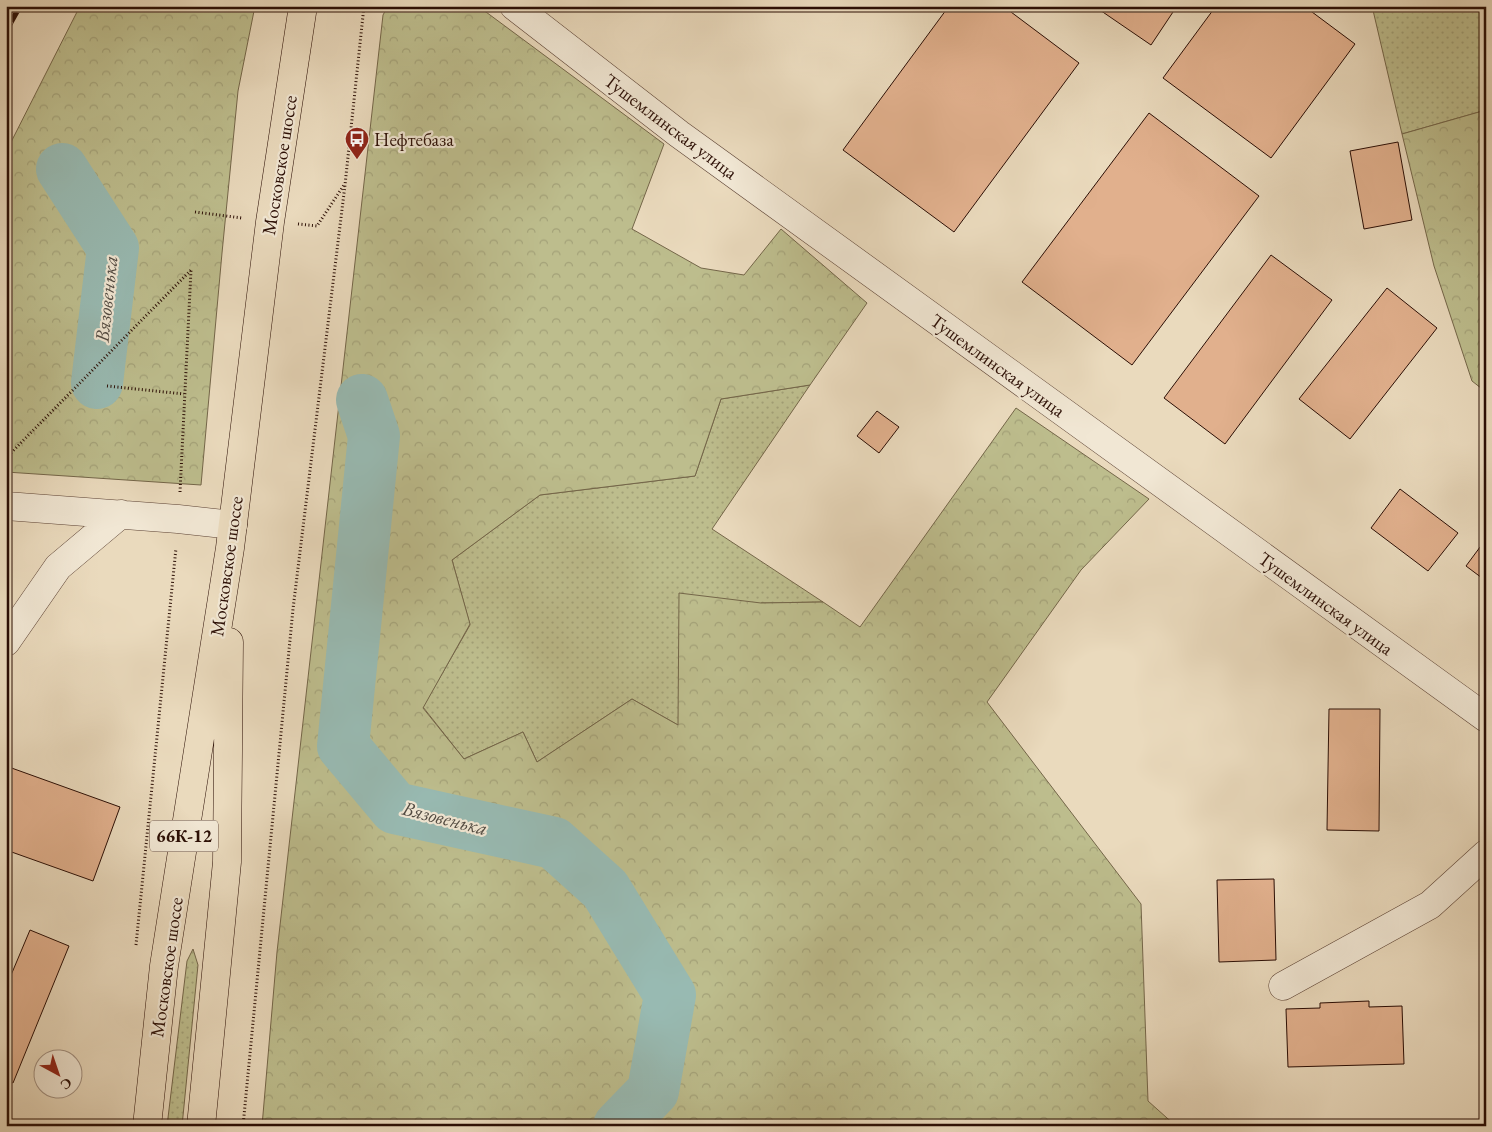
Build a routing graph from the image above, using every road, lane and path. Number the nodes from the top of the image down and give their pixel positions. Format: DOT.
graph roads {
  1 [pos="303,6"];
  2 [pos="364,6"];
  3 [pos="514,6"];
  4 [pos="107,386"];
  5 [pos="184,394"];
  6 [pos="6,458"];
  7 [pos="6,506"];
  8 [pos="121,514"];
  9 [pos="178,519"];
  10 [pos="232,537"];
  11 [pos="6,642"];
  12 [pos="1486,718"];
  13 [pos="1486,854"];
  14 [pos="136,950"];
  15 [pos="1283,986"];
  16 [pos="147,1126"];
  17 [pos="201,1126"];
  18 [pos="243,1126"];
  1 -- 10 [label="main road, Московское шоссе"];
  2 -- 18 [label="path"];
  3 -- 12 [label="street, Тушемлинская улица"];
  4 -- 5 [label="path"];
  5 -- 6 [label="path"];
  5 -- 9 [label="path"];
  7 -- 8 [label="street"];
  8 -- 9 [label="street"];
  8 -- 11 [label="street"];
  9 -- 10 [label="street"];
  9 -- 14 [label="path"];
  10 -- 16 [label="main road, Московское шоссе / 66К-12"];
  10 -- 17 [label="main road"];
  13 -- 15 [label="street"];
}
